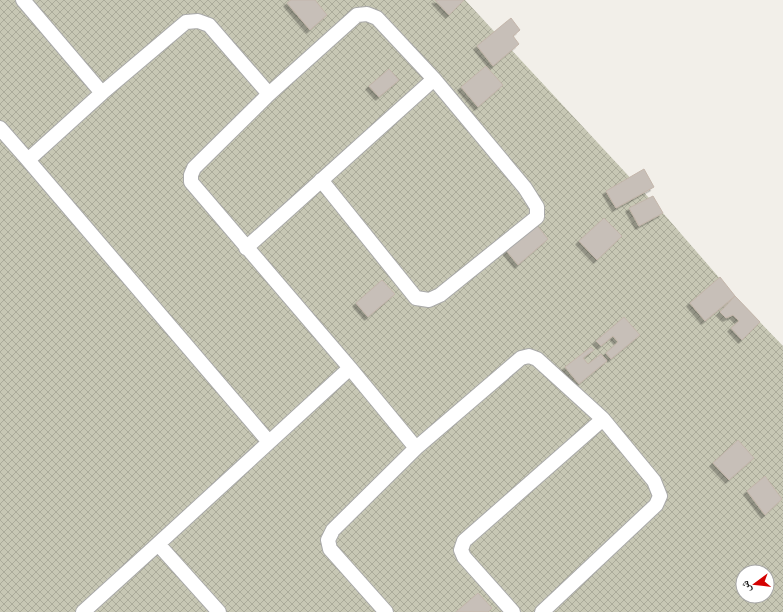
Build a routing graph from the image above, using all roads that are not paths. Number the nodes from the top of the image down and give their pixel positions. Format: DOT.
graph roads {
  1 [pos="27,2"];
  2 [pos="434,79"];
  3 [pos="102,93"];
  4 [pos="269,94"];
  5 [pos="0,128"];
  6 [pos="28,160"];
  7 [pos="321,180"];
  8 [pos="246,248"];
  9 [pos="350,368"];
  10 [pos="603,419"];
  11 [pos="269,442"];
  12 [pos="416,448"];
  13 [pos="158,544"];
  14 [pos="83,612"];
  15 [pos="219,612"];
  16 [pos="386,612"];
  17 [pos="513,612"];
  18 [pos="542,612"];
  1 -- 3 [label="street"];
  2 -- 4 [label="street"];
  2 -- 7 [label="street"];
  2 -- 7 [label="street"];
  3 -- 4 [label="street"];
  3 -- 6 [label="street"];
  4 -- 8 [label="street"];
  5 -- 6 [label="street"];
  6 -- 11 [label="street"];
  7 -- 8 [label="street"];
  8 -- 9 [label="street"];
  9 -- 11 [label="street"];
  9 -- 12 [label="street"];
  10 -- 12 [label="street"];
  10 -- 17 [label="street"];
  10 -- 18 [label="street"];
  11 -- 13 [label="street"];
  12 -- 16 [label="street"];
  13 -- 14 [label="street"];
  13 -- 15 [label="street"];
}
